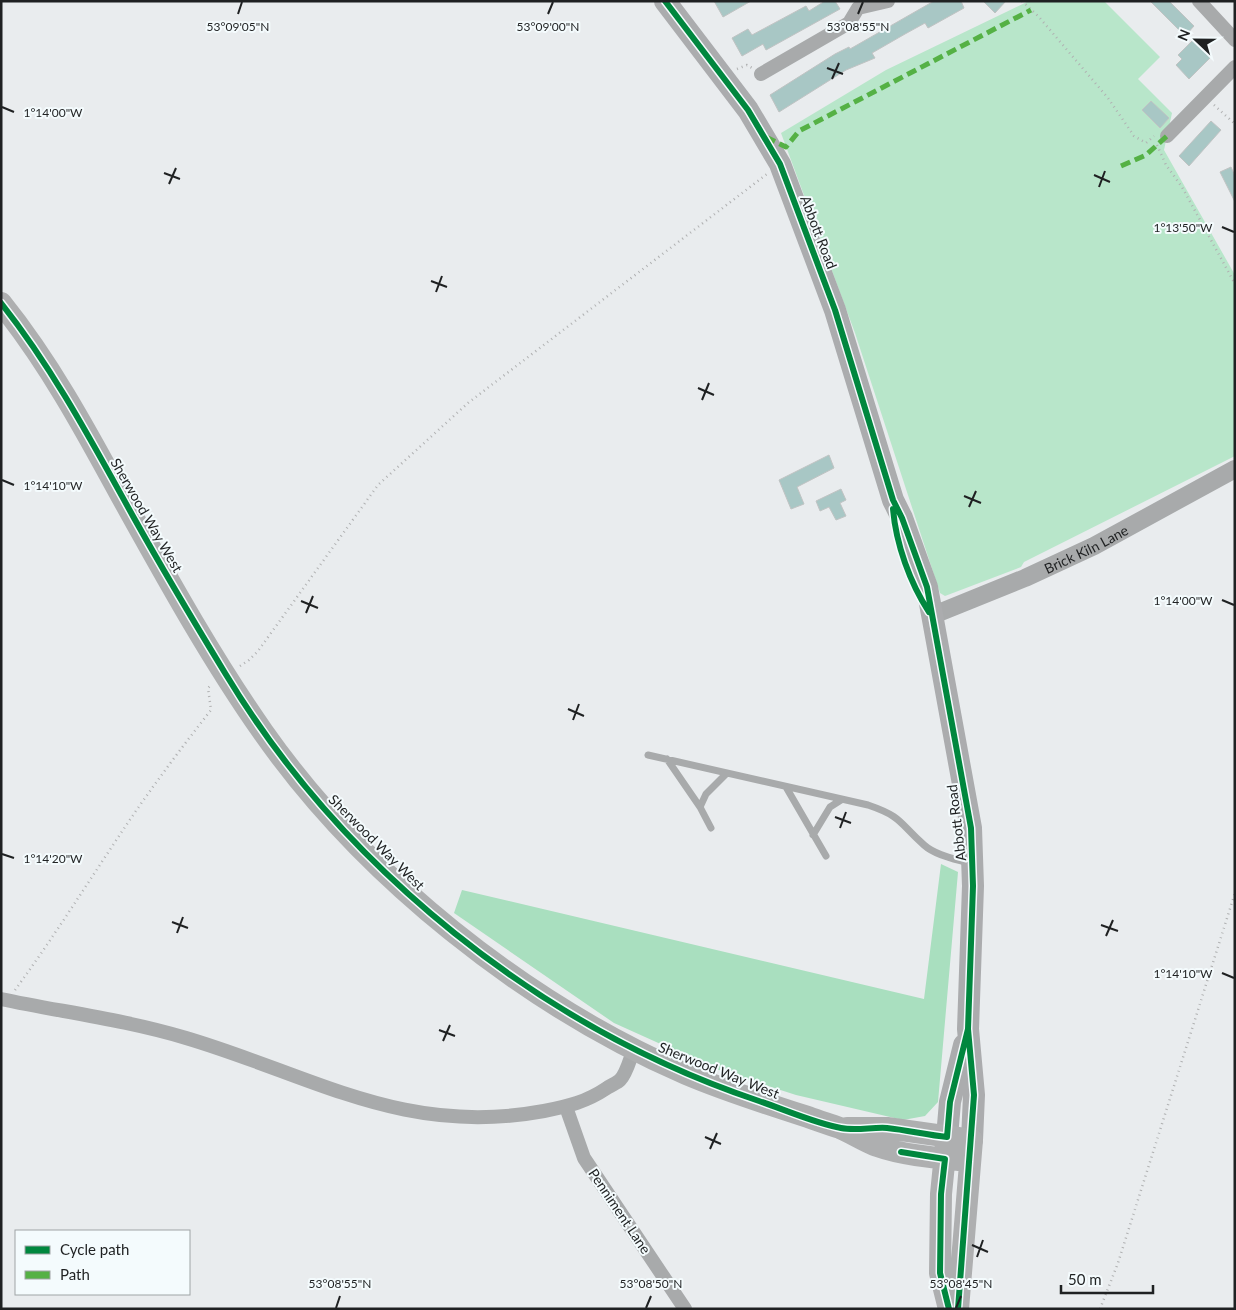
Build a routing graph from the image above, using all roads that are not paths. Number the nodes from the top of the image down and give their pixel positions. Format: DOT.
graph roads {
  1 [pos="665,1"];
  2 [pos="888,1"];
  3 [pos="1199,1"];
  4 [pos="856,5"];
  5 [pos="1235,40"];
  6 [pos="1235,67"];
  7 [pos="761,74"];
  8 [pos="1162,141"];
  9 [pos="1,303"];
  10 [pos="1235,469"];
  11 [pos="931,616"];
  12 [pos="648,754"];
  13 [pos="667,759"];
  14 [pos="726,774"];
  15 [pos="786,786"];
  16 [pos="841,800"];
  17 [pos="700,807"];
  18 [pos="711,828"];
  19 [pos="813,835"];
  20 [pos="826,856"];
  21 [pos="973,865"];
  22 [pos="4,1000"];
  23 [pos="968,1029"];
  24 [pos="634,1049"];
  25 [pos="566,1107"];
  26 [pos="946,1148"];
  27 [pos="971,1151"];
  28 [pos="686,1309"];
  29 [pos="948,1309"];
  30 [pos="958,1309"];
  1 -- 11 [label="main road, Abbott Road"];
  2 -- 4 [label="street"];
  3 -- 5 [label="street"];
  4 -- 7 [label="street"];
  6 -- 8 [label="street"];
  9 -- 24 [label="highway, Sherwood Way West"];
  10 -- 11 [label="street, Brick Kiln Lane"];
  11 -- 21 [label="main road, Abbott Road"];
  12 -- 13 [label="lane"];
  13 -- 14 [label="lane"];
  13 -- 17 [label="lane"];
  14 -- 15 [label="lane"];
  14 -- 17 [label="lane"];
  15 -- 16 [label="lane"];
  15 -- 19 [label="lane"];
  16 -- 19 [label="lane"];
  16 -- 21 [label="lane"];
  17 -- 18 [label="lane"];
  19 -- 20 [label="lane"];
  21 -- 23 [label="main road, Abbott Road"];
  22 -- 25 [label="street"];
  23 -- 26 [label="main road, Abbott Road"];
  23 -- 27 [label="main road, Abbott Road"];
  24 -- 25 [label="street"];
  24 -- 26 [label="highway, Sherwood Way West"];
  25 -- 28 [label="street, Penniment Lane"];
  26 -- 27 [label="highway, Sherwood Way West"];
  26 -- 29 [label="highway, Abbott Road"];
  27 -- 30 [label="highway, Abbott Road"];
}
